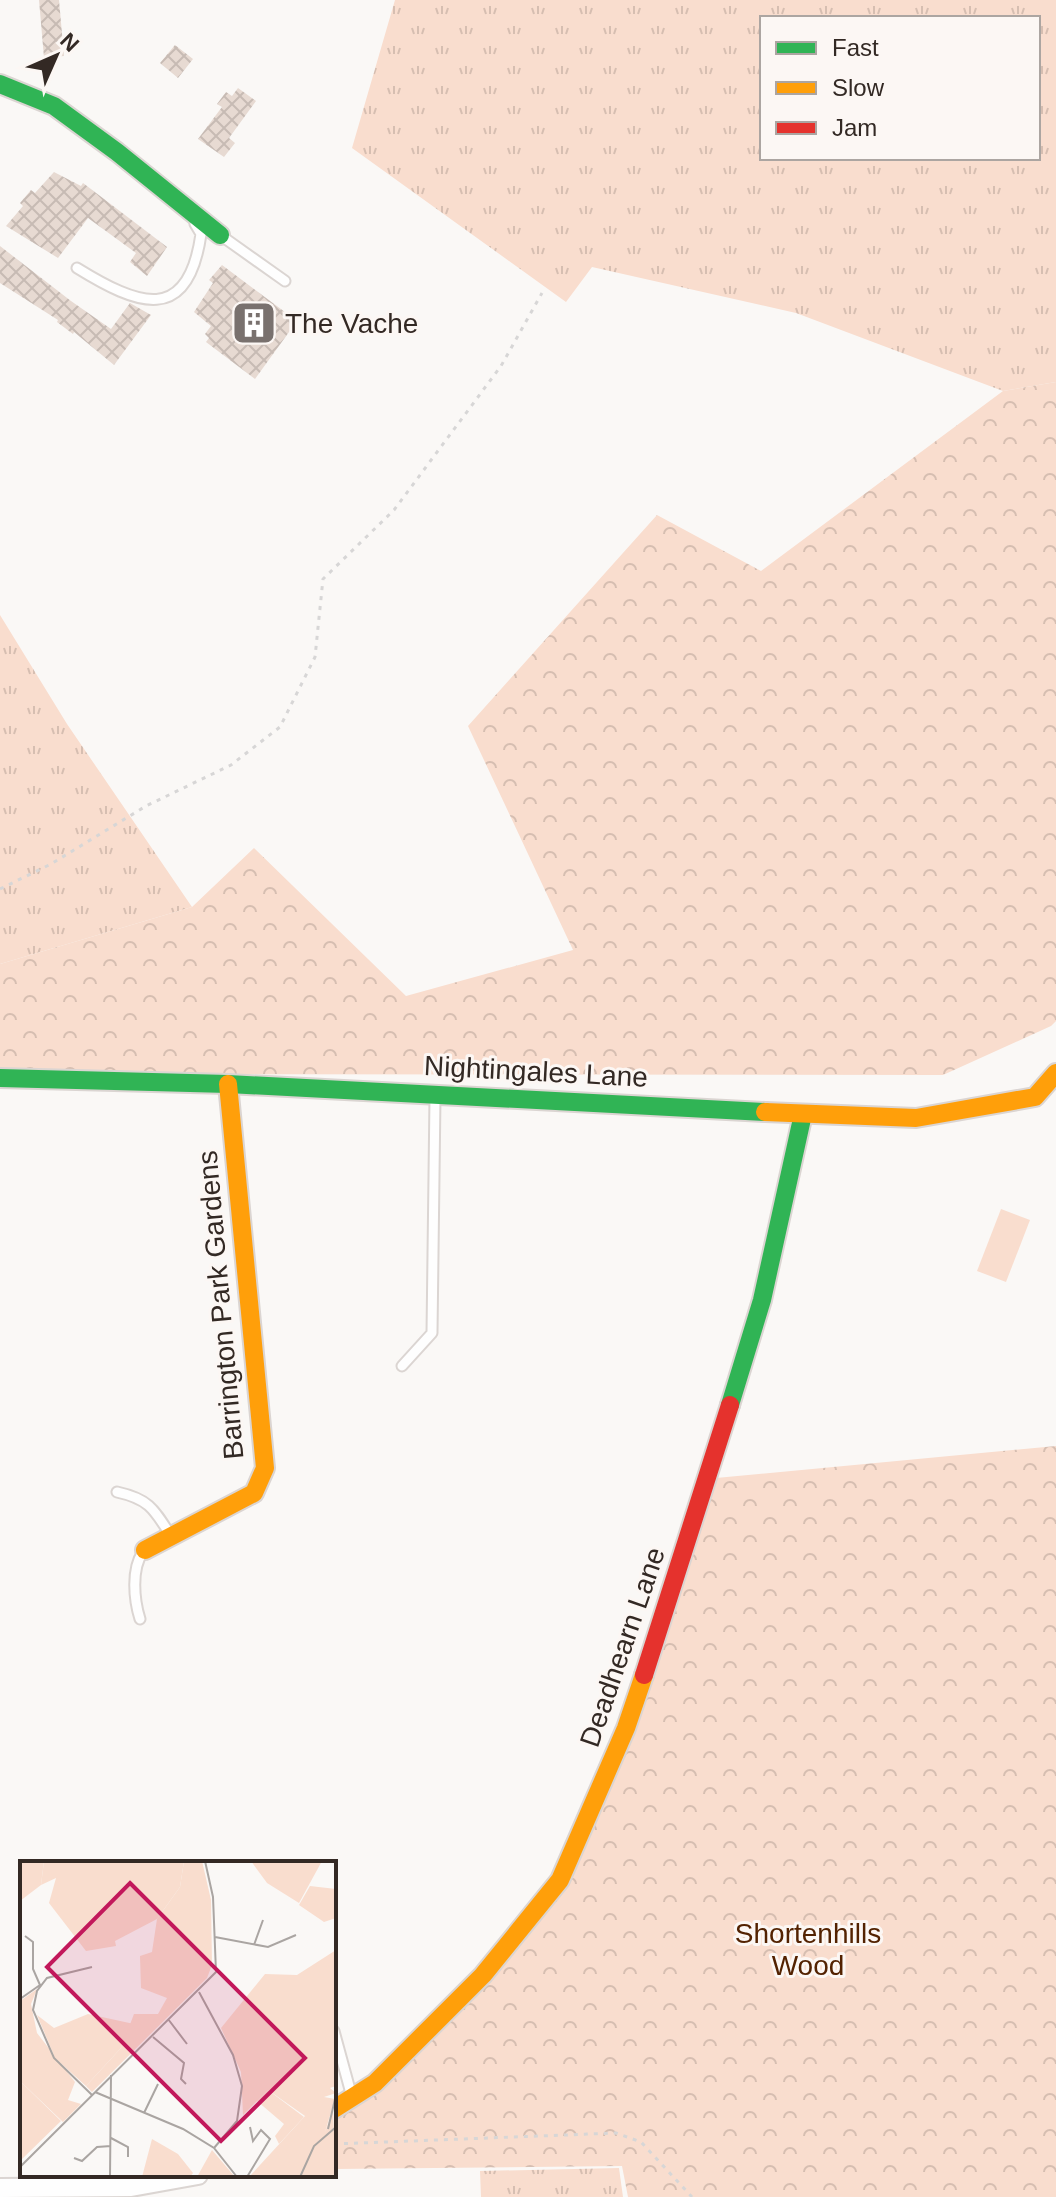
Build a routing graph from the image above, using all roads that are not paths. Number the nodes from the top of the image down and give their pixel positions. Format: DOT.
graph roads {
  1 [pos="0,84"];
  2 [pos="187,210"];
  3 [pos="220,235"];
  4 [pos="77,268"];
  5 [pos="285,281"];
  6 [pos="1056,1073"];
  7 [pos="0,1078"];
  8 [pos="228,1084"];
  9 [pos="435,1093"];
  10 [pos="803,1114"];
  11 [pos="402,1366"];
  12 [pos="117,1492"];
  13 [pos="171,1536"];
  14 [pos="145,1550"];
  15 [pos="140,1619"];
  16 [pos="336,2038"];
  17 [pos="352,2097"];
  18 [pos="336,2108"];
  19 [pos="187,2177"];
  20 [pos="0,2188"];
  1 -- 2 [label="street"];
  2 -- 3 [label="street"];
  2 -- 4 [label="lane"];
  3 -- 5 [label="lane"];
  6 -- 10 [label="street, Nightingales Lane"];
  7 -- 8 [label="street, Nightingales Lane"];
  8 -- 9 [label="street, Nightingales Lane"];
  8 -- 13 [label="street, Barrington Park Gardens"];
  9 -- 10 [label="street, Nightingales Lane"];
  9 -- 11 [label="lane"];
  10 -- 17 [label="street, Deadhearn Lane"];
  12 -- 13 [label="lane"];
  13 -- 14 [label="street, Barrington Park Gardens"];
  14 -- 15 [label="lane"];
  16 -- 17 [label="lane"];
  17 -- 18 [label="street, Deadhearn Lane"];
  19 -- 20 [label="street"];
}
